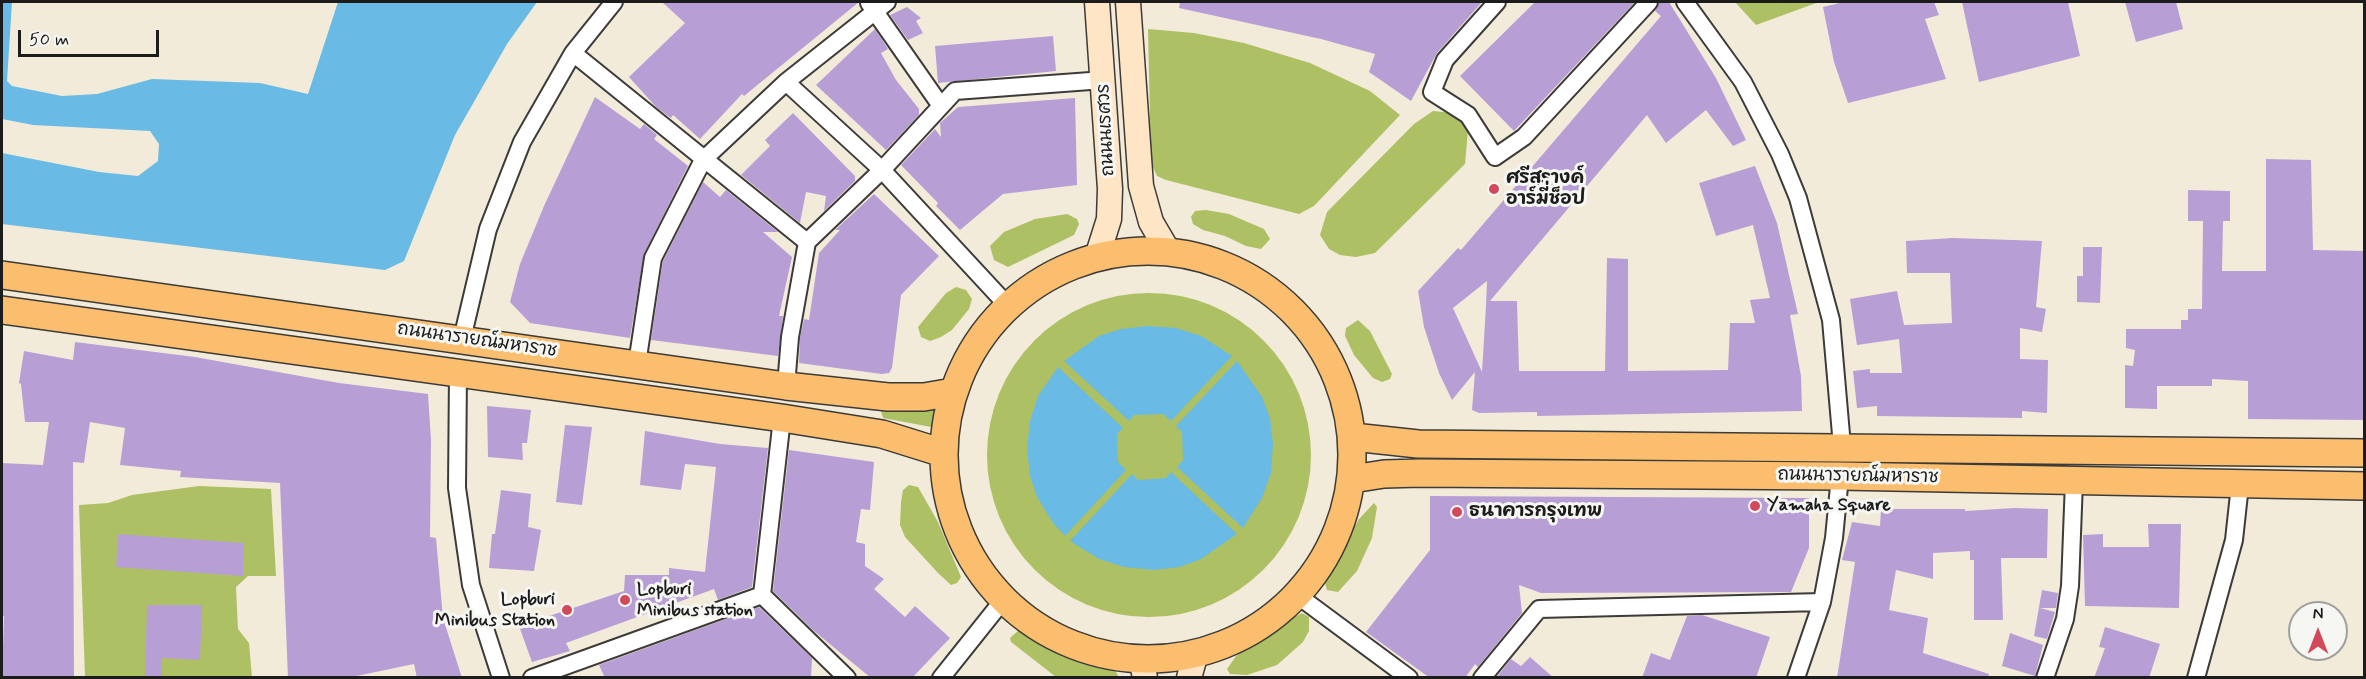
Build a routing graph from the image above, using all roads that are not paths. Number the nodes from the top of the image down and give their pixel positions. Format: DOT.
graph roads {
  1 [pos="614,2"];
  2 [pos="1097,2"];
  3 [pos="1128,2"];
  4 [pos="1497,2"];
  5 [pos="1649,2"];
  6 [pos="1685,2"];
  7 [pos="876,5"];
  8 [pos="573,53"];
  9 [pos="1104,80"];
  10 [pos="786,82"];
  11 [pos="941,106"];
  12 [pos="704,160"];
  13 [pos="882,170"];
  14 [pos="807,242"];
  15 [pos="1168,251"];
  16 [pos="1097,257"];
  17 [pos="2,275"];
  18 [pos="1008,306"];
  19 [pos="2,310"];
  20 [pos="462,339"];
  21 [pos="637,363"];
  22 [pos="458,372"];
  23 [pos="786,386"];
  24 [pos="953,392"];
  25 [pos="783,418"];
  26 [pos="1353,437"];
  27 [pos="1842,446"];
  28 [pos="943,453"];
  29 [pos="2364,453"];
  30 [pos="1840,476"];
  31 [pos="1352,479"];
  32 [pos="2074,482"];
  33 [pos="2240,485"];
  34 [pos="2364,486"];
  35 [pos="762,595"];
  36 [pos="1297,595"];
  37 [pos="1005,598"];
  38 [pos="1822,602"];
  39 [pos="1192,665"];
  40 [pos="1143,668"];
  41 [pos="501,678"];
  42 [pos="532,678"];
  43 [pos="847,678"];
  44 [pos="940,678"];
  45 [pos="1409,678"];
  46 [pos="1482,678"];
  47 [pos="1796,678"];
  48 [pos="2045,678"];
  49 [pos="2196,678"];
  1 -- 8 [label="street"];
  2 -- 9 [label="main road, ถนนนเรศวร"];
  3 -- 15 [label="main road, ถนนนเรศวร"];
  4 -- 5 [label="street"];
  6 -- 27 [label="street"];
  7 -- 10 [label="street"];
  7 -- 11 [label="street"];
  8 -- 12 [label="street"];
  8 -- 20 [label="street"];
  9 -- 11 [label="street"];
  9 -- 16 [label="main road, ถนนนเรศวร"];
  10 -- 12 [label="street"];
  10 -- 13 [label="street"];
  11 -- 13 [label="street"];
  12 -- 14 [label="street"];
  12 -- 21 [label="street"];
  13 -- 14 [label="street"];
  13 -- 18 [label="street"];
  14 -- 23 [label="street"];
  15 -- 16 [label="main road"];
  15 -- 26 [label="main road"];
  16 -- 18 [label="main road"];
  17 -- 20 [label="main road, ถนนนารายณ์มหาราช"];
  18 -- 24 [label="main road"];
  19 -- 22 [label="main road, ถนนนารายณ์มหาราช"];
  20 -- 21 [label="main road, ถนนนารายณ์มหาราช"];
  21 -- 23 [label="main road, ถนนนารายณ์มหาราช"];
  22 -- 25 [label="main road, ถนนนารายณ์มหาราช"];
  22 -- 41 [label="street"];
  23 -- 24 [label="main road, ถนนนารายณ์มหาราช"];
  24 -- 28 [label="main road"];
  25 -- 28 [label="main road, ถนนนารายณ์มหาราช"];
  25 -- 35 [label="street"];
  26 -- 27 [label="main road, ถนนนารายณ์มหาราช"];
  26 -- 31 [label="main road"];
  27 -- 29 [label="main road, ถนนนารายณ์มหาราช"];
  27 -- 30 [label="main road"];
  28 -- 37 [label="main road"];
  30 -- 31 [label="main road, ถนนนารายณ์มหาราช"];
  30 -- 32 [label="main road, ถนนนารายณ์มหาราช"];
  30 -- 38 [label="street"];
  31 -- 36 [label="main road"];
  32 -- 33 [label="main road, ถนนนารายณ์มหาราช"];
  32 -- 48 [label="street"];
  33 -- 34 [label="main road, ถนนนารายณ์มหาราช"];
  33 -- 49 [label="street"];
  35 -- 42 [label="street"];
  35 -- 43 [label="street"];
  36 -- 39 [label="main road"];
  36 -- 45 [label="street"];
  37 -- 40 [label="main road"];
  37 -- 44 [label="street"];
  38 -- 46 [label="street"];
  38 -- 47 [label="street"];
  39 -- 40 [label="main road"];
}
